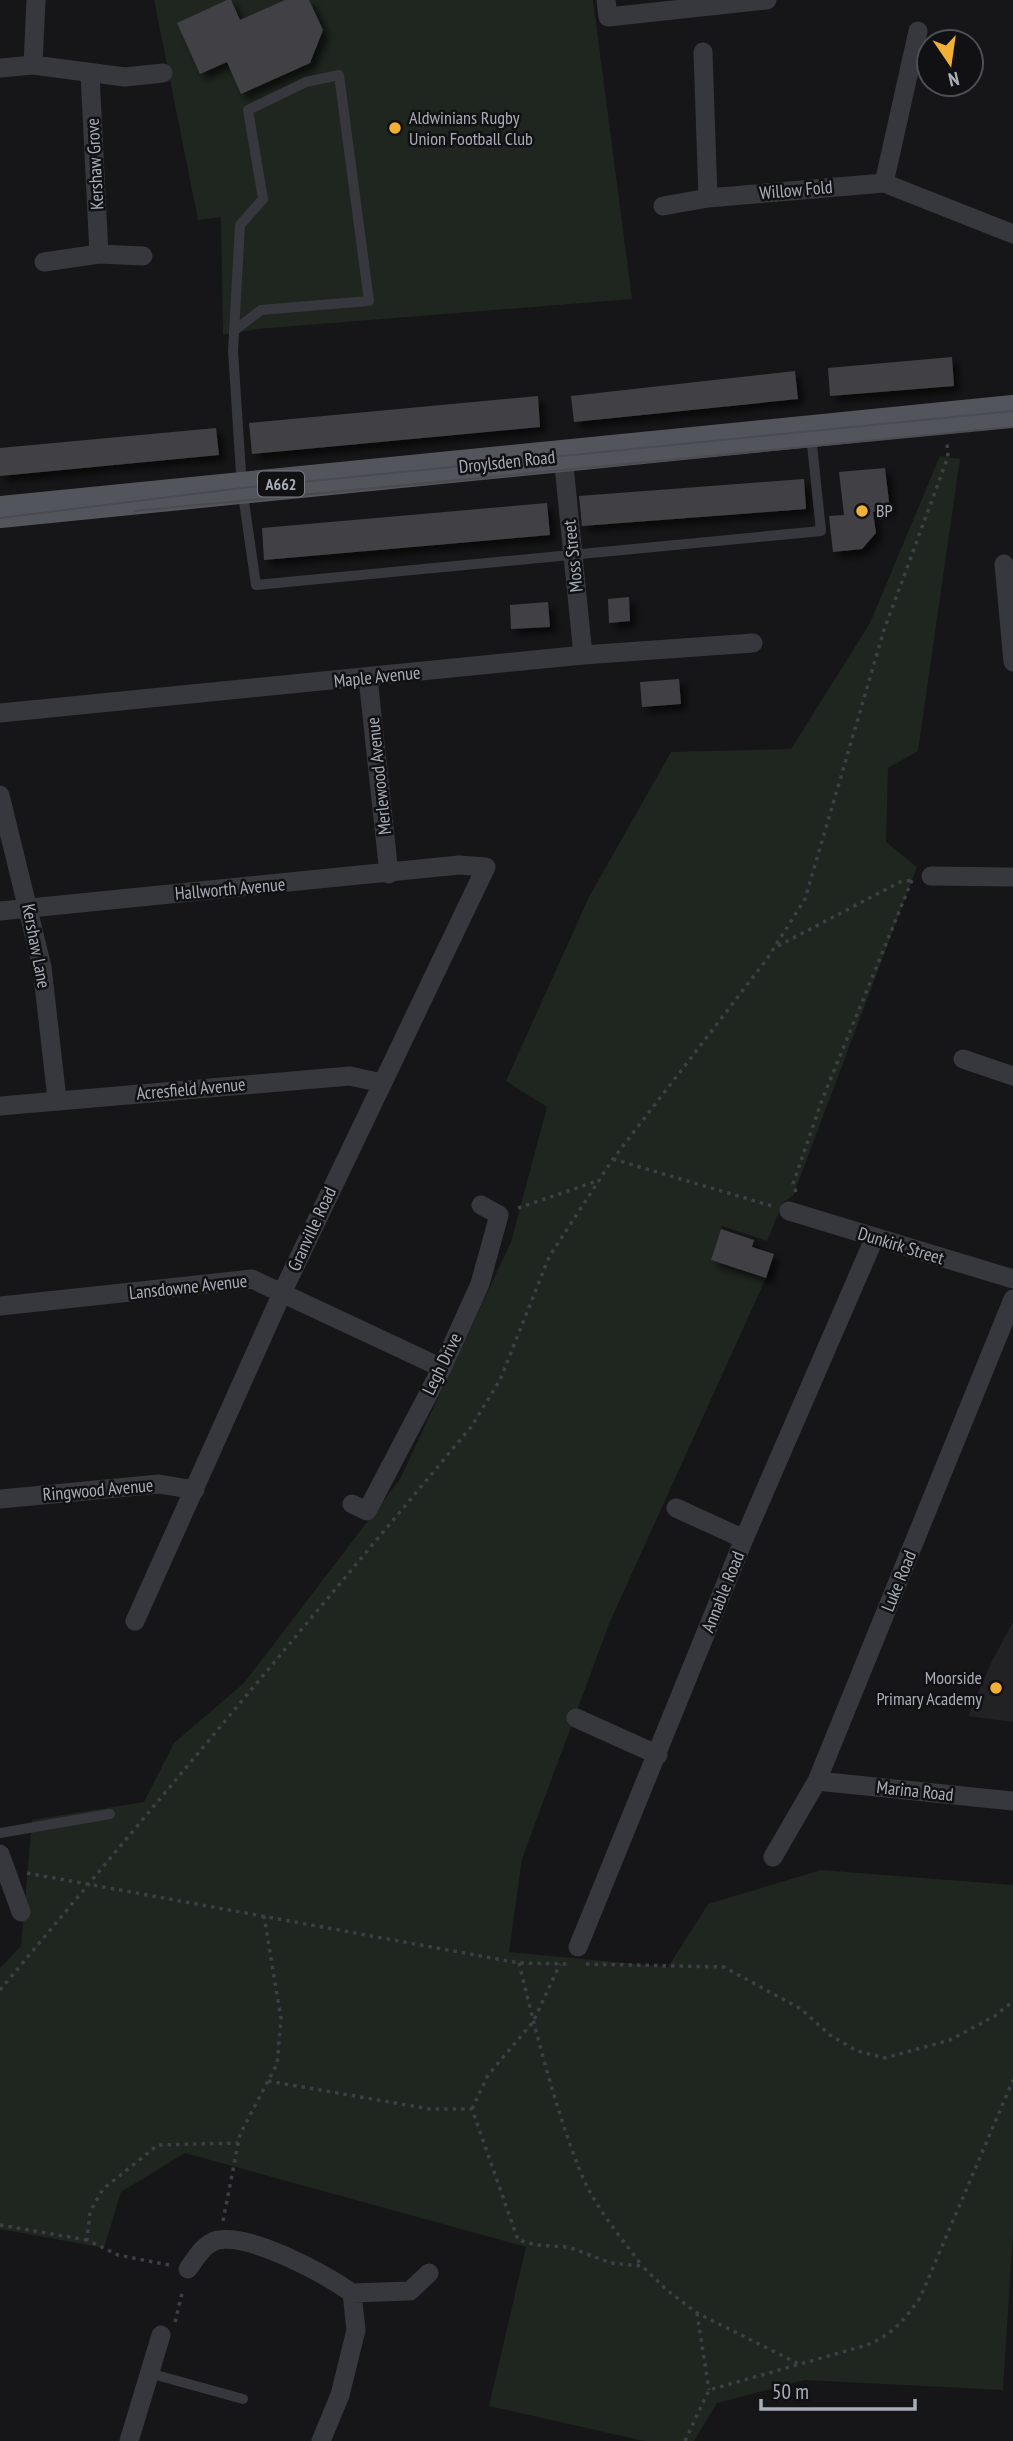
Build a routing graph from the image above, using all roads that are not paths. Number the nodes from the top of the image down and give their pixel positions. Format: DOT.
graph roads {
  1 [pos="36,0"];
  2 [pos="606,0"];
  3 [pos="767,0"];
  4 [pos="915,45"];
  5 [pos="703,52"];
  6 [pos="33,65"];
  7 [pos="0,68"];
  8 [pos="90,74"];
  9 [pos="163,74"];
  10 [pos="884,183"];
  11 [pos="708,198"];
  12 [pos="663,206"];
  13 [pos="1013,234"];
  14 [pos="99,254"];
  15 [pos="143,256"];
  16 [pos="44,262"];
  17 [pos="235,330"];
  18 [pos="1013,411"];
  19 [pos="810,431"];
  20 [pos="563,456"];
  21 [pos="242,488"];
  22 [pos="0,512"];
  23 [pos="573,556"];
  24 [pos="1004,564"];
  25 [pos="753,643"];
  26 [pos="583,655"];
  27 [pos="1013,662"];
  28 [pos="368,678"];
  29 [pos="0,713"];
  30 [pos="0,795"];
  31 [pos="459,865"];
  32 [pos="389,874"];
  33 [pos="1013,877"];
  34 [pos="922,878"];
  35 [pos="29,908"];
  36 [pos="0,911"];
  37 [pos="963,1059"];
  38 [pos="1013,1076"];
  39 [pos="382,1083"];
  40 [pos="57,1099"];
  41 [pos="0,1106"];
  42 [pos="481,1205"];
  43 [pos="789,1211"];
  44 [pos="874,1239"];
  45 [pos="1013,1279"];
  46 [pos="283,1291"];
  47 [pos="1013,1299"];
  48 [pos="0,1306"];
  49 [pos="442,1368"];
  50 [pos="195,1490"];
  51 [pos="0,1499"];
  52 [pos="352,1504"];
  53 [pos="676,1508"];
  54 [pos="744,1539"];
  55 [pos="135,1620"];
  56 [pos="576,1718"];
  57 [pos="658,1755"];
  58 [pos="817,1781"];
  59 [pos="1013,1801"];
  60 [pos="110,1814"];
  61 [pos="0,1833"];
  62 [pos="773,1857"];
  63 [pos="3,1862"];
  64 [pos="21,1912"];
  65 [pos="578,1947"];
  66 [pos="188,2270"];
  67 [pos="429,2273"];
  68 [pos="352,2293"];
  69 [pos="161,2335"];
  70 [pos="149,2374"];
  71 [pos="243,2399"];
  72 [pos="129,2441"];
  73 [pos="321,2441"];
  1 -- 6 [label="street"];
  2 -- 3 [label="street"];
  4 -- 10 [label="street"];
  5 -- 11 [label="street"];
  6 -- 7 [label="street"];
  6 -- 8 [label="street"];
  8 -- 9 [label="street"];
  8 -- 14 [label="street, Kershaw Grove"];
  10 -- 11 [label="street, Willow Fold"];
  10 -- 13 [label="street, Willow Fold"];
  11 -- 12 [label="street, Willow Fold"];
  14 -- 15 [label="street"];
  14 -- 16 [label="street"];
  17 -- 17 [label="lane"];
  17 -- 21 [label="lane"];
  18 -- 19 [label="main road, Droylsden Road / A662"];
  19 -- 20 [label="main road, Droylsden Road / A662"];
  19 -- 23 [label="lane"];
  20 -- 21 [label="main road, Droylsden Road / A662"];
  20 -- 23 [label="street, Moss Street"];
  21 -- 22 [label="main road, Droylsden Road / A662"];
  21 -- 23 [label="lane"];
  23 -- 26 [label="street, Moss Street"];
  24 -- 27 [label="street"];
  25 -- 26 [label="street, Maple Avenue"];
  26 -- 28 [label="street, Maple Avenue"];
  28 -- 29 [label="street, Maple Avenue"];
  28 -- 32 [label="street, Merlewood Avenue"];
  30 -- 35 [label="street, Kershaw Lane"];
  31 -- 32 [label="street, Hallworth Avenue"];
  31 -- 39 [label="street, Granville Road"];
  32 -- 35 [label="street, Hallworth Avenue"];
  33 -- 34 [label="street"];
  35 -- 36 [label="street, Hallworth Avenue"];
  35 -- 40 [label="street, Kershaw Lane"];
  37 -- 38 [label="street"];
  39 -- 40 [label="street, Acresfield Avenue"];
  39 -- 46 [label="street, Granville Road"];
  40 -- 41 [label="street, Acresfield Avenue"];
  42 -- 49 [label="street, Legh Drive"];
  43 -- 44 [label="street, Dunkirk Street"];
  44 -- 45 [label="street, Dunkirk Street"];
  44 -- 54 [label="street, Annable Road"];
  46 -- 48 [label="street, Lansdowne Avenue"];
  46 -- 49 [label="street, Lansdowne Avenue"];
  46 -- 50 [label="street, Granville Road"];
  47 -- 58 [label="street, Luke Road"];
  49 -- 52 [label="street, Legh Drive"];
  50 -- 51 [label="street, Ringwood Avenue"];
  50 -- 55 [label="street, Granville Road"];
  53 -- 54 [label="street"];
  54 -- 57 [label="street, Annable Road"];
  56 -- 57 [label="street"];
  57 -- 65 [label="street, Annable Road"];
  58 -- 59 [label="street, Marina Road"];
  58 -- 62 [label="street, Luke Road"];
  60 -- 61 [label="lane"];
  63 -- 64 [label="street"];
  66 -- 68 [label="street"];
  67 -- 68 [label="street"];
  68 -- 73 [label="street"];
  69 -- 70 [label="street"];
  70 -- 71 [label="lane"];
  70 -- 72 [label="street"];
}
